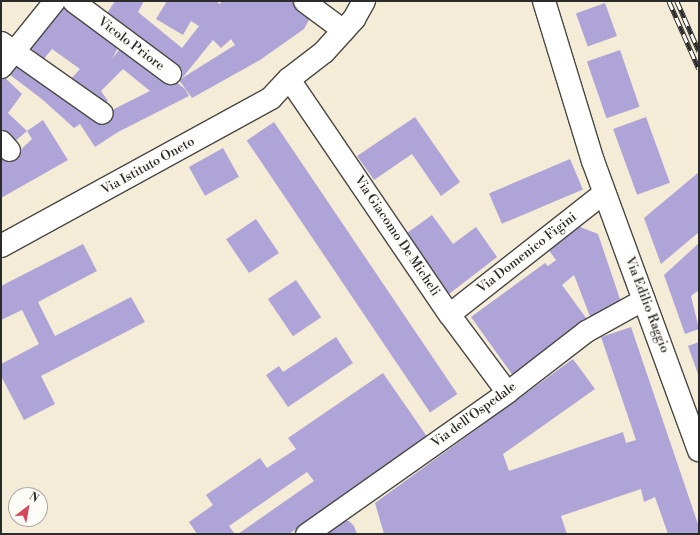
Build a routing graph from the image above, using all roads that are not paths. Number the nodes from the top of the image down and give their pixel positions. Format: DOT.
graph roads {
  1 [pos="54,1"];
  2 [pos="73,1"];
  3 [pos="304,1"];
  4 [pos="364,1"];
  5 [pos="544,1"];
  6 [pos="343,30"];
  7 [pos="8,47"];
  8 [pos="1,67"];
  9 [pos="170,73"];
  10 [pos="289,79"];
  11 [pos="102,113"];
  12 [pos="604,192"];
  13 [pos="1,246"];
  14 [pos="644,299"];
  15 [pos="449,314"];
  16 [pos="507,392"];
  17 [pos="699,450"];
  18 [pos="306,534"];
  1 -- 7 [label="street"];
  2 -- 9 [label="street, Vicolo Priore"];
  3 -- 6 [label="street"];
  4 -- 6 [label="main road, Via Istituto Oneto"];
  5 -- 12 [label="main road, Via Edilio Raggio"];
  6 -- 10 [label="main road, Via Istituto Oneto"];
  7 -- 8 [label="street"];
  7 -- 11 [label="street"];
  10 -- 13 [label="main road, Via Istituto Oneto"];
  10 -- 15 [label="street, Via Giacomo De Micheli"];
  12 -- 14 [label="main road, Via Edilio Raggio"];
  12 -- 15 [label="street, Via Domenico Figini"];
  14 -- 16 [label="street, Via dell'Ospedale"];
  14 -- 17 [label="main road, Via Edilio Raggio"];
  15 -- 16 [label="street, Via Giacomo De Micheli"];
  16 -- 18 [label="street, Via dell'Ospedale"];
}
